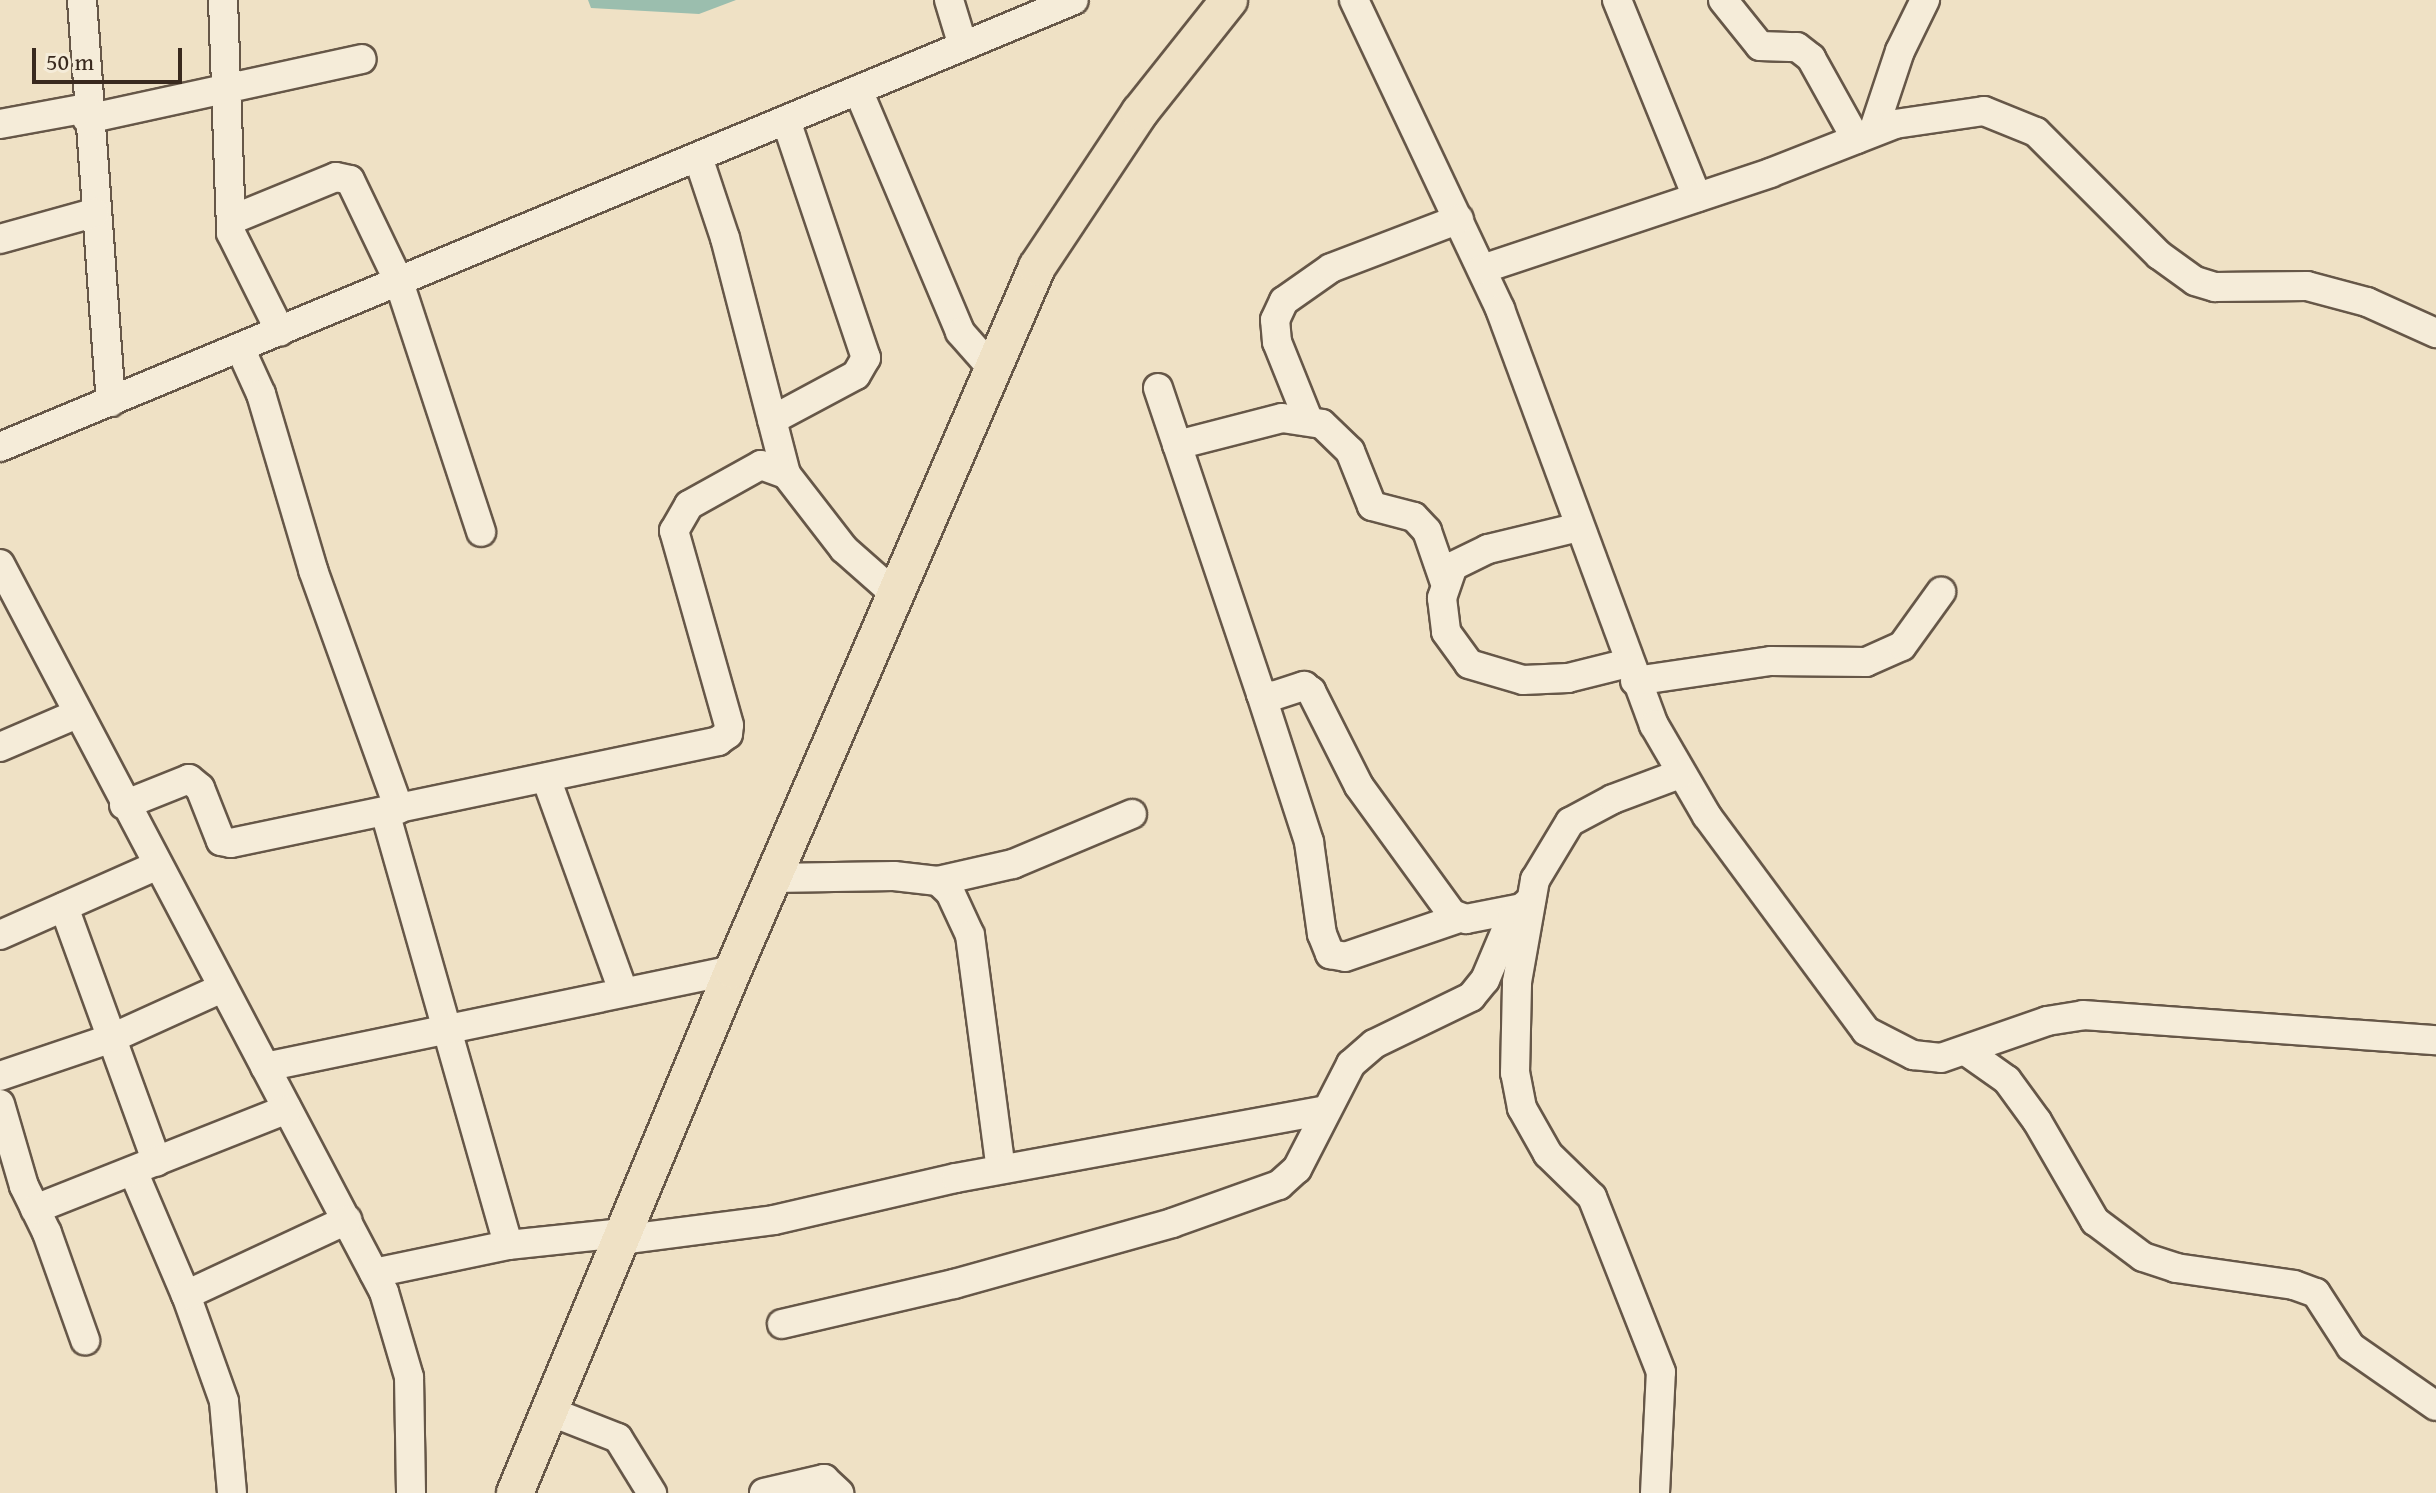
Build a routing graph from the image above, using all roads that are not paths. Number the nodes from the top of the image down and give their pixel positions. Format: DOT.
graph roads {
  1 [pos="82,0"];
  2 [pos="223,0"];
  3 [pos="949,0"];
  4 [pos="1074,0"];
  5 [pos="1229,0"];
  6 [pos="1354,0"];
  7 [pos="1617,0"];
  8 [pos="1723,0"];
  9 [pos="1925,0"];
  10 [pos="963,46"];
  11 [pos="362,59"];
  12 [pos="227,87"];
  13 [pos="858,90"];
  14 [pos="87,114"];
  15 [pos="786,120"];
  16 [pos="0,124"];
  17 [pos="1864,135"];
  18 [pos="698,157"];
  19 [pos="1697,197"];
  20 [pos="94,213"];
  21 [pos="1459,219"];
  22 [pos="231,220"];
  23 [pos="0,239"];
  24 [pos="1482,269"];
  25 [pos="399,282"];
  26 [pos="280,331"];
  27 [pos="2436,333"];
  28 [pos="240,348"];
  29 [pos="991,367"];
  30 [pos="1158,388"];
  31 [pos="111,402"];
  32 [pos="1308,419"];
  33 [pos="772,420"];
  34 [pos="1177,445"];
  35 [pos="0,447"];
  36 [pos="786,474"];
  37 [pos="1579,527"];
  38 [pos="481,532"];
  39 [pos="0,564"];
  40 [pos="1444,580"];
  41 [pos="1941,592"];
  42 [pos="895,594"];
  43 [pos="8,598"];
  44 [pos="1632,672"];
  45 [pos="1261,694"];
  46 [pos="77,714"];
  47 [pos="0,747"];
  48 [pos="1680,774"];
  49 [pos="546,778"];
  50 [pos="124,805"];
  51 [pos="392,811"];
  52 [pos="1132,814"];
  53 [pos="156,866"];
  54 [pos="774,878"];
  55 [pos="938,881"];
  56 [pos="1524,904"];
  57 [pos="64,907"];
  58 [pos="1459,918"];
  59 [pos="0,935"];
  60 [pos="733,970"];
  61 [pos="222,988"];
  62 [pos="623,991"];
  63 [pos="445,1028"];
  64 [pos="112,1038"];
  65 [pos="2436,1040"];
  66 [pos="1966,1051"];
  67 [pos="265,1067"];
  68 [pos="0,1076"];
  69 [pos="0,1104"];
  70 [pos="287,1109"];
  71 [pos="1325,1110"];
  72 [pos="145,1166"];
  73 [pos="1001,1169"];
  74 [pos="35,1209"];
  75 [pos="347,1220"];
  76 [pos="622,1236"];
  77 [pos="508,1245"];
  78 [pos="374,1273"];
  79 [pos="186,1295"];
  80 [pos="782,1324"];
  81 [pos="85,1340"];
  82 [pos="2436,1406"];
  83 [pos="549,1411"];
  84 [pos="232,1493"];
  85 [pos="411,1493"];
  86 [pos="515,1493"];
  87 [pos="652,1493"];
  88 [pos="764,1493"];
  89 [pos="839,1493"];
  90 [pos="1655,1493"];
  1 -- 14 [label="street"];
  2 -- 12 [label="street"];
  3 -- 10 [label="street"];
  4 -- 10 [label="street"];
  5 -- 29 [label="main road"];
  6 -- 21 [label="street"];
  7 -- 19 [label="street"];
  8 -- 17 [label="street"];
  9 -- 17 [label="street"];
  10 -- 13 [label="street"];
  11 -- 12 [label="street"];
  12 -- 14 [label="street"];
  12 -- 22 [label="street"];
  13 -- 15 [label="street"];
  13 -- 29 [label="street"];
  14 -- 16 [label="street"];
  14 -- 20 [label="street"];
  15 -- 18 [label="street"];
  15 -- 33 [label="street"];
  17 -- 19 [label="street"];
  17 -- 27 [label="street"];
  18 -- 25 [label="street"];
  18 -- 33 [label="street"];
  19 -- 24 [label="street"];
  20 -- 23 [label="street"];
  20 -- 31 [label="street"];
  21 -- 24 [label="street"];
  21 -- 32 [label="street"];
  22 -- 25 [label="street"];
  22 -- 26 [label="street"];
  24 -- 37 [label="street"];
  25 -- 26 [label="street"];
  25 -- 38 [label="street"];
  26 -- 28 [label="street"];
  28 -- 31 [label="street"];
  28 -- 51 [label="street"];
  29 -- 42 [label="main road"];
  30 -- 34 [label="street"];
  31 -- 35 [label="street"];
  32 -- 34 [label="street"];
  32 -- 40 [label="street"];
  33 -- 36 [label="street"];
  34 -- 45 [label="street"];
  36 -- 42 [label="street"];
  36 -- 49 [label="street"];
  37 -- 40 [label="street"];
  37 -- 44 [label="street"];
  39 -- 43 [label="street"];
  40 -- 44 [label="street"];
  41 -- 44 [label="street"];
  42 -- 54 [label="main road"];
  43 -- 46 [label="street"];
  44 -- 48 [label="street"];
  45 -- 58 [label="street"];
  45 -- 58 [label="street"];
  46 -- 47 [label="street"];
  46 -- 50 [label="street"];
  48 -- 56 [label="street"];
  48 -- 66 [label="street"];
  49 -- 51 [label="street"];
  49 -- 62 [label="street"];
  50 -- 51 [label="street"];
  50 -- 53 [label="street"];
  51 -- 63 [label="street"];
  52 -- 55 [label="street"];
  53 -- 57 [label="street"];
  53 -- 61 [label="street"];
  54 -- 55 [label="street"];
  54 -- 60 [label="main road"];
  55 -- 73 [label="street"];
  56 -- 58 [label="street"];
  56 -- 71 [label="street"];
  56 -- 90 [label="street"];
  57 -- 59 [label="street"];
  57 -- 64 [label="street"];
  60 -- 62 [label="street"];
  60 -- 76 [label="main road"];
  61 -- 64 [label="street"];
  61 -- 67 [label="street"];
  62 -- 63 [label="street"];
  63 -- 67 [label="street"];
  63 -- 77 [label="street"];
  64 -- 68 [label="street"];
  64 -- 72 [label="street"];
  65 -- 66 [label="street"];
  66 -- 82 [label="street"];
  67 -- 70 [label="street"];
  69 -- 74 [label="street"];
  70 -- 72 [label="street"];
  70 -- 75 [label="street"];
  71 -- 73 [label="street"];
  71 -- 80 [label="street"];
  72 -- 74 [label="street"];
  72 -- 79 [label="street"];
  73 -- 76 [label="street"];
  74 -- 81 [label="street"];
  75 -- 78 [label="street"];
  75 -- 79 [label="street"];
  76 -- 77 [label="street"];
  76 -- 83 [label="main road"];
  77 -- 78 [label="street"];
  78 -- 85 [label="street"];
  79 -- 84 [label="street"];
  83 -- 86 [label="main road"];
  83 -- 87 [label="street"];
  88 -- 89 [label="street"];
}
